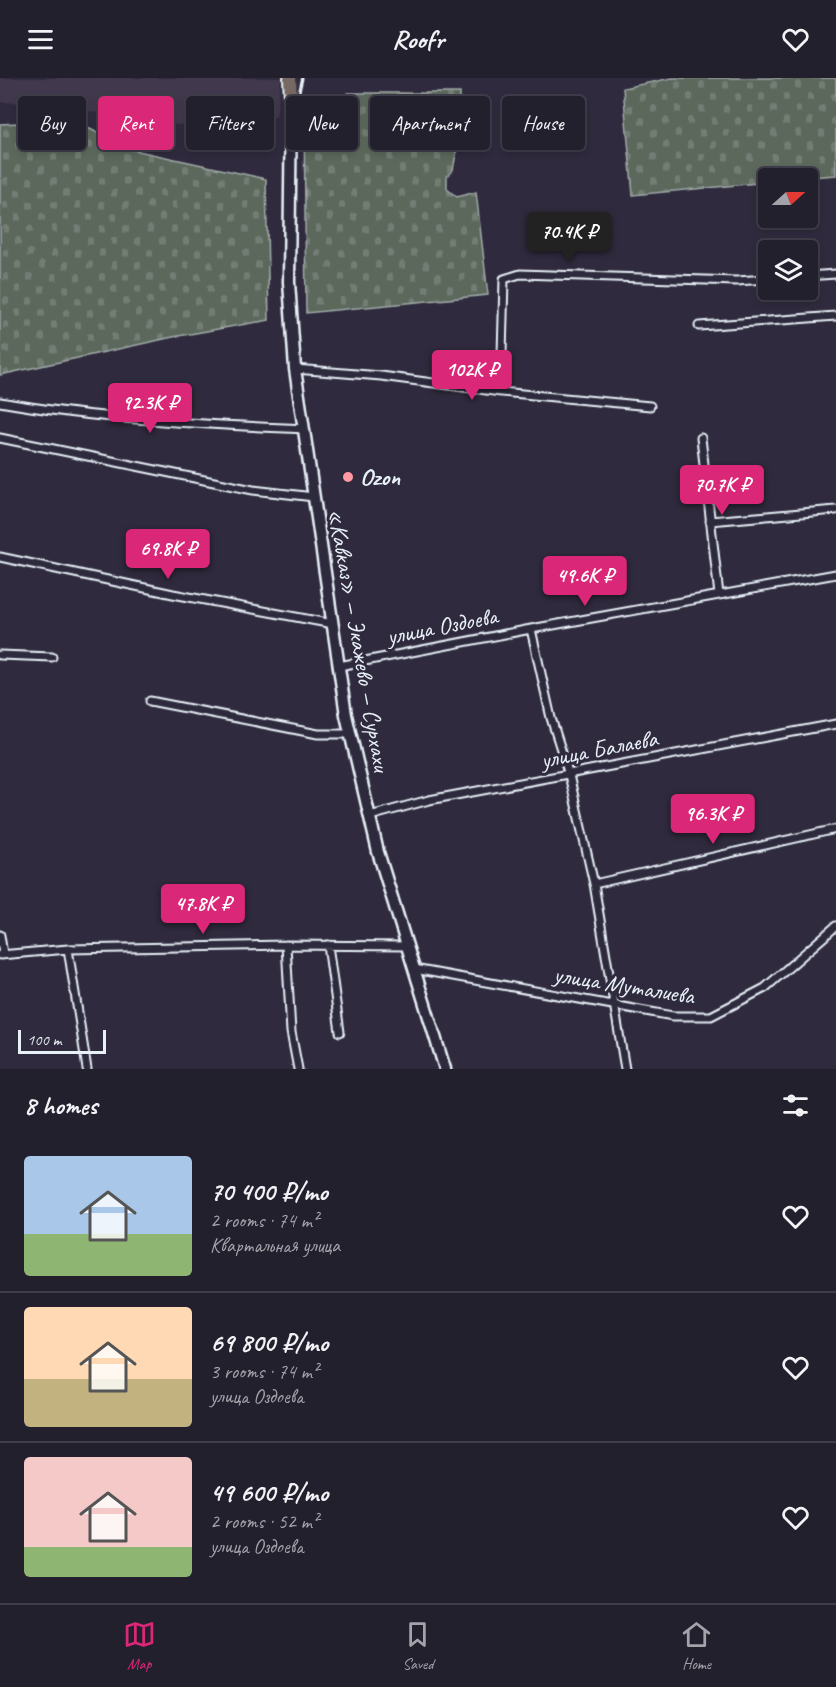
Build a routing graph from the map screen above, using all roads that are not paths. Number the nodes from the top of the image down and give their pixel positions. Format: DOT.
graph roads {
  1 [pos="290,78"];
  2 [pos="296,78"];
  3 [pos="304,78"];
  4 [pos="291,96"];
  5 [pos="292,96"];
  6 [pos="293,96"];
  7 [pos="290,150"];
  8 [pos="836,274"];
  9 [pos="818,275"];
  10 [pos="758,280"];
  11 [pos="836,316"];
  12 [pos="699,326"];
  13 [pos="295,369"];
  14 [pos="501,392"];
  15 [pos="0,402"];
  16 [pos="650,406"];
  17 [pos="304,429"];
  18 [pos="701,438"];
  19 [pos="4,439"];
  20 [pos="314,497"];
  21 [pos="836,510"];
  22 [pos="710,521"];
  23 [pos="0,557"];
  24 [pos="836,574"];
  25 [pos="719,596"];
  26 [pos="333,624"];
  27 [pos="531,629"];
  28 [pos="0,655"];
  29 [pos="52,657"];
  30 [pos="339,666"];
  31 [pos="150,701"];
  32 [pos="836,724"];
  33 [pos="350,734"];
  34 [pos="569,776"];
  35 [pos="370,816"];
  36 [pos="836,829"];
  37 [pos="594,884"];
  38 [pos="836,926"];
  39 [pos="0,935"];
  40 [pos="286,945"];
  41 [pos="328,945"];
  42 [pos="407,946"];
  43 [pos="68,949"];
  44 [pos="2,955"];
  45 [pos="414,969"];
  46 [pos="615,1005"];
  47 [pos="340,1032"];
  48 [pos="87,1069"];
  49 [pos="297,1069"];
  50 [pos="445,1069"];
  51 [pos="625,1069"];
  1 -- 4 [label="highway"];
  2 -- 5 [label="main road, «Кавказ» — Экажево — Сурхахи"];
  3 -- 6 [label="main road"];
  7 -- 13 [label="main road, «Кавказ» — Экажево — Сурхахи"];
  8 -- 9 [label="street"];
  10 -- 14 [label="street"];
  11 -- 12 [label="street"];
  13 -- 14 [label="street"];
  13 -- 17 [label="main road, «Кавказ» — Экажево — Сурхахи"];
  14 -- 16 [label="street"];
  15 -- 17 [label="street"];
  17 -- 20 [label="main road, «Кавказ» — Экажево — Сурхахи"];
  18 -- 22 [label="street"];
  19 -- 20 [label="street"];
  20 -- 26 [label="main road, «Кавказ» — Экажево — Сурхахи"];
  21 -- 22 [label="street"];
  22 -- 25 [label="street"];
  23 -- 26 [label="street"];
  24 -- 25 [label="street, улица Оздоева"];
  25 -- 27 [label="street, улица Оздоева"];
  26 -- 30 [label="main road, «Кавказ» — Экажево — Сурхахи"];
  27 -- 30 [label="street, улица Оздоева"];
  27 -- 34 [label="street"];
  28 -- 29 [label="street"];
  30 -- 33 [label="main road, «Кавказ» — Экажево — Сурхахи"];
  31 -- 33 [label="street"];
  32 -- 34 [label="street, улица Балаева"];
  33 -- 35 [label="main road, «Кавказ» — Экажево — Сурхахи"];
  34 -- 35 [label="street, улица Балаева"];
  34 -- 37 [label="street"];
  35 -- 42 [label="main road, «Кавказ» — Экажево — Сурхахи"];
  36 -- 37 [label="street"];
  37 -- 46 [label="street"];
  38 -- 46 [label="street, улица Муталиева"];
  39 -- 44 [label="street"];
  40 -- 41 [label="street"];
  40 -- 43 [label="street"];
  40 -- 49 [label="street"];
  41 -- 42 [label="street"];
  41 -- 47 [label="street"];
  42 -- 45 [label="main road, «Кавказ» — Экажево — Сурхахи"];
  43 -- 44 [label="street"];
  43 -- 48 [label="street"];
  45 -- 46 [label="street, улица Муталиева"];
  45 -- 50 [label="main road, «Кавказ» — Экажево — Сурхахи"];
  46 -- 51 [label="street"];
}
